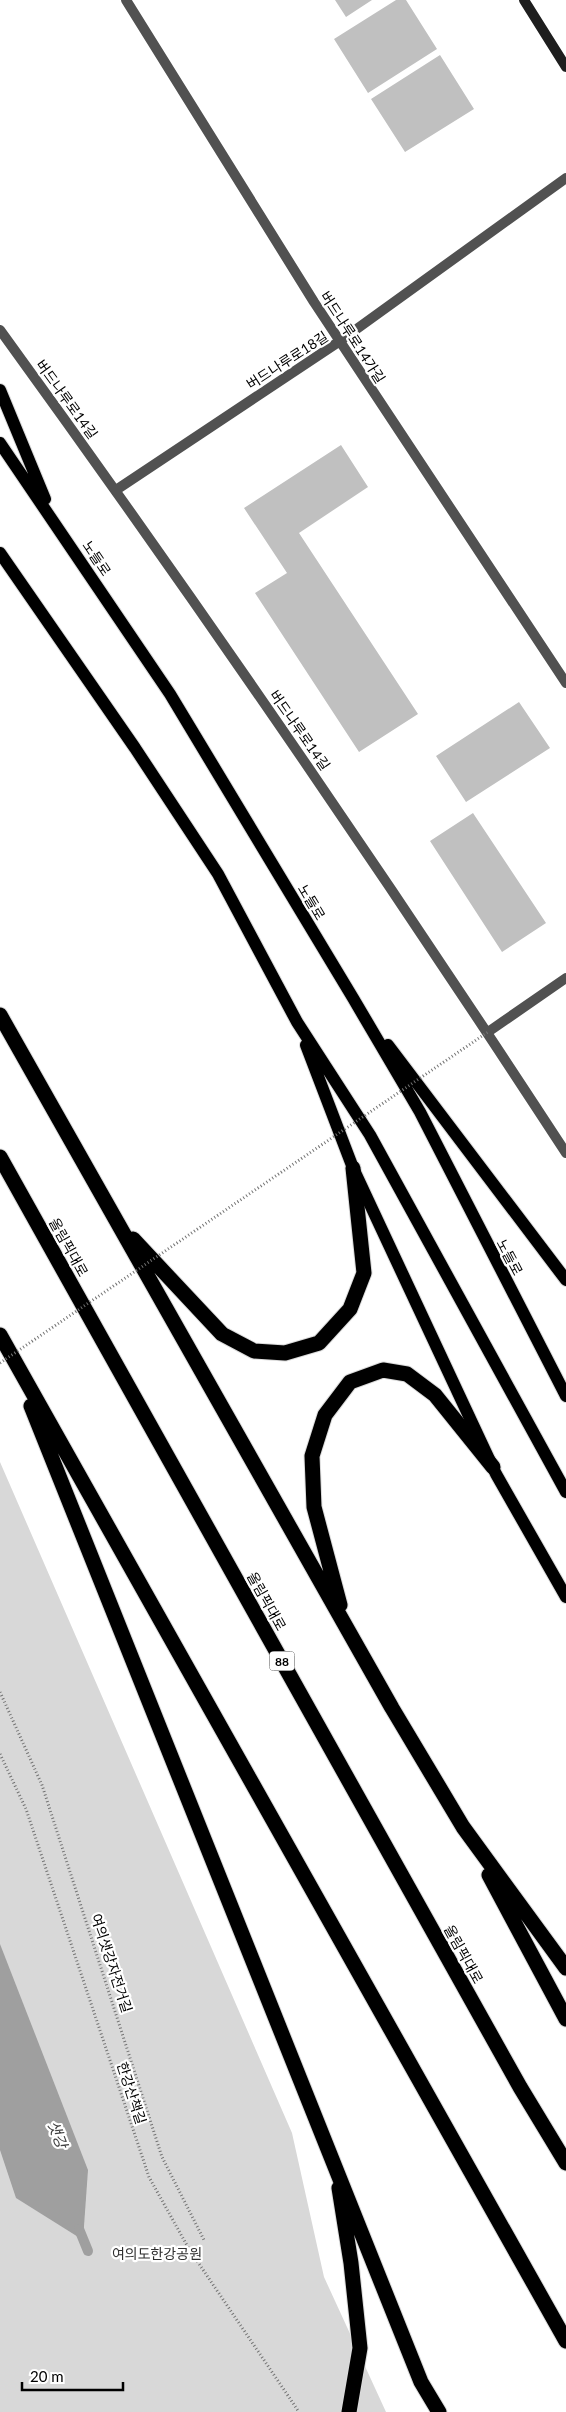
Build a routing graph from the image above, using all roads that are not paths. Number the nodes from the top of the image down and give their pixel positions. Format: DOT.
graph roads {
  1 [pos="126,0"];
  2 [pos="524,0"];
  3 [pos="566,67"];
  4 [pos="566,178"];
  5 [pos="0,330"];
  6 [pos="340,341"];
  7 [pos="0,390"];
  8 [pos="0,443"];
  9 [pos="116,490"];
  10 [pos="55,522"];
  11 [pos="0,553"];
  12 [pos="566,683"];
  13 [pos="566,978"];
  14 [pos="352,998"];
  15 [pos="0,1015"];
  16 [pos="297,1022"];
  17 [pos="488,1032"];
  18 [pos="566,1154"];
  19 [pos="0,1157"];
  20 [pos="353,1168"];
  21 [pos="117,1222"];
  22 [pos="566,1280"];
  23 [pos="0,1335"];
  24 [pos="8,1349"];
  25 [pos="566,1396"];
  26 [pos="494,1467"];
  27 [pos="566,1492"];
  28 [pos="566,1597"];
  29 [pos="345,1625"];
  30 [pos="463,1827"];
  31 [pos="566,1968"];
  32 [pos="566,2019"];
  33 [pos="335,2160"];
  34 [pos="566,2164"];
  35 [pos="566,2341"];
  36 [pos="350,2412"];
  37 [pos="439,2412"];
  1 -- 6 [label="street, 버드나루로14가길"];
  2 -- 3 [label="main road"];
  4 -- 6 [label="street, 버드나루로18길"];
  5 -- 9 [label="street, 버드나루로14길"];
  6 -- 9 [label="street, 버드나루로18길"];
  6 -- 12 [label="street, 버드나루로14가길"];
  7 -- 10 [label="main road"];
  8 -- 10 [label="main road, 노들로"];
  9 -- 17 [label="street, 버드나루로14길"];
  10 -- 14 [label="main road, 노들로"];
  11 -- 16 [label="main road"];
  13 -- 17 [label="street"];
  14 -- 22 [label="main road"];
  14 -- 25 [label="main road, 노들로"];
  15 -- 21 [label="highway"];
  16 -- 20 [label="main road"];
  16 -- 27 [label="main road"];
  17 -- 18 [label="street, 버드나루로14길"];
  19 -- 34 [label="highway, 올림픽대로 / 88"];
  20 -- 21 [label="highway"];
  20 -- 26 [label="main road"];
  21 -- 29 [label="highway"];
  23 -- 24 [label="highway"];
  24 -- 33 [label="highway"];
  24 -- 35 [label="highway"];
  26 -- 28 [label="main road"];
  26 -- 29 [label="highway"];
  29 -- 30 [label="highway"];
  30 -- 31 [label="highway"];
  30 -- 32 [label="highway"];
  33 -- 36 [label="highway"];
  33 -- 37 [label="highway"];
}
